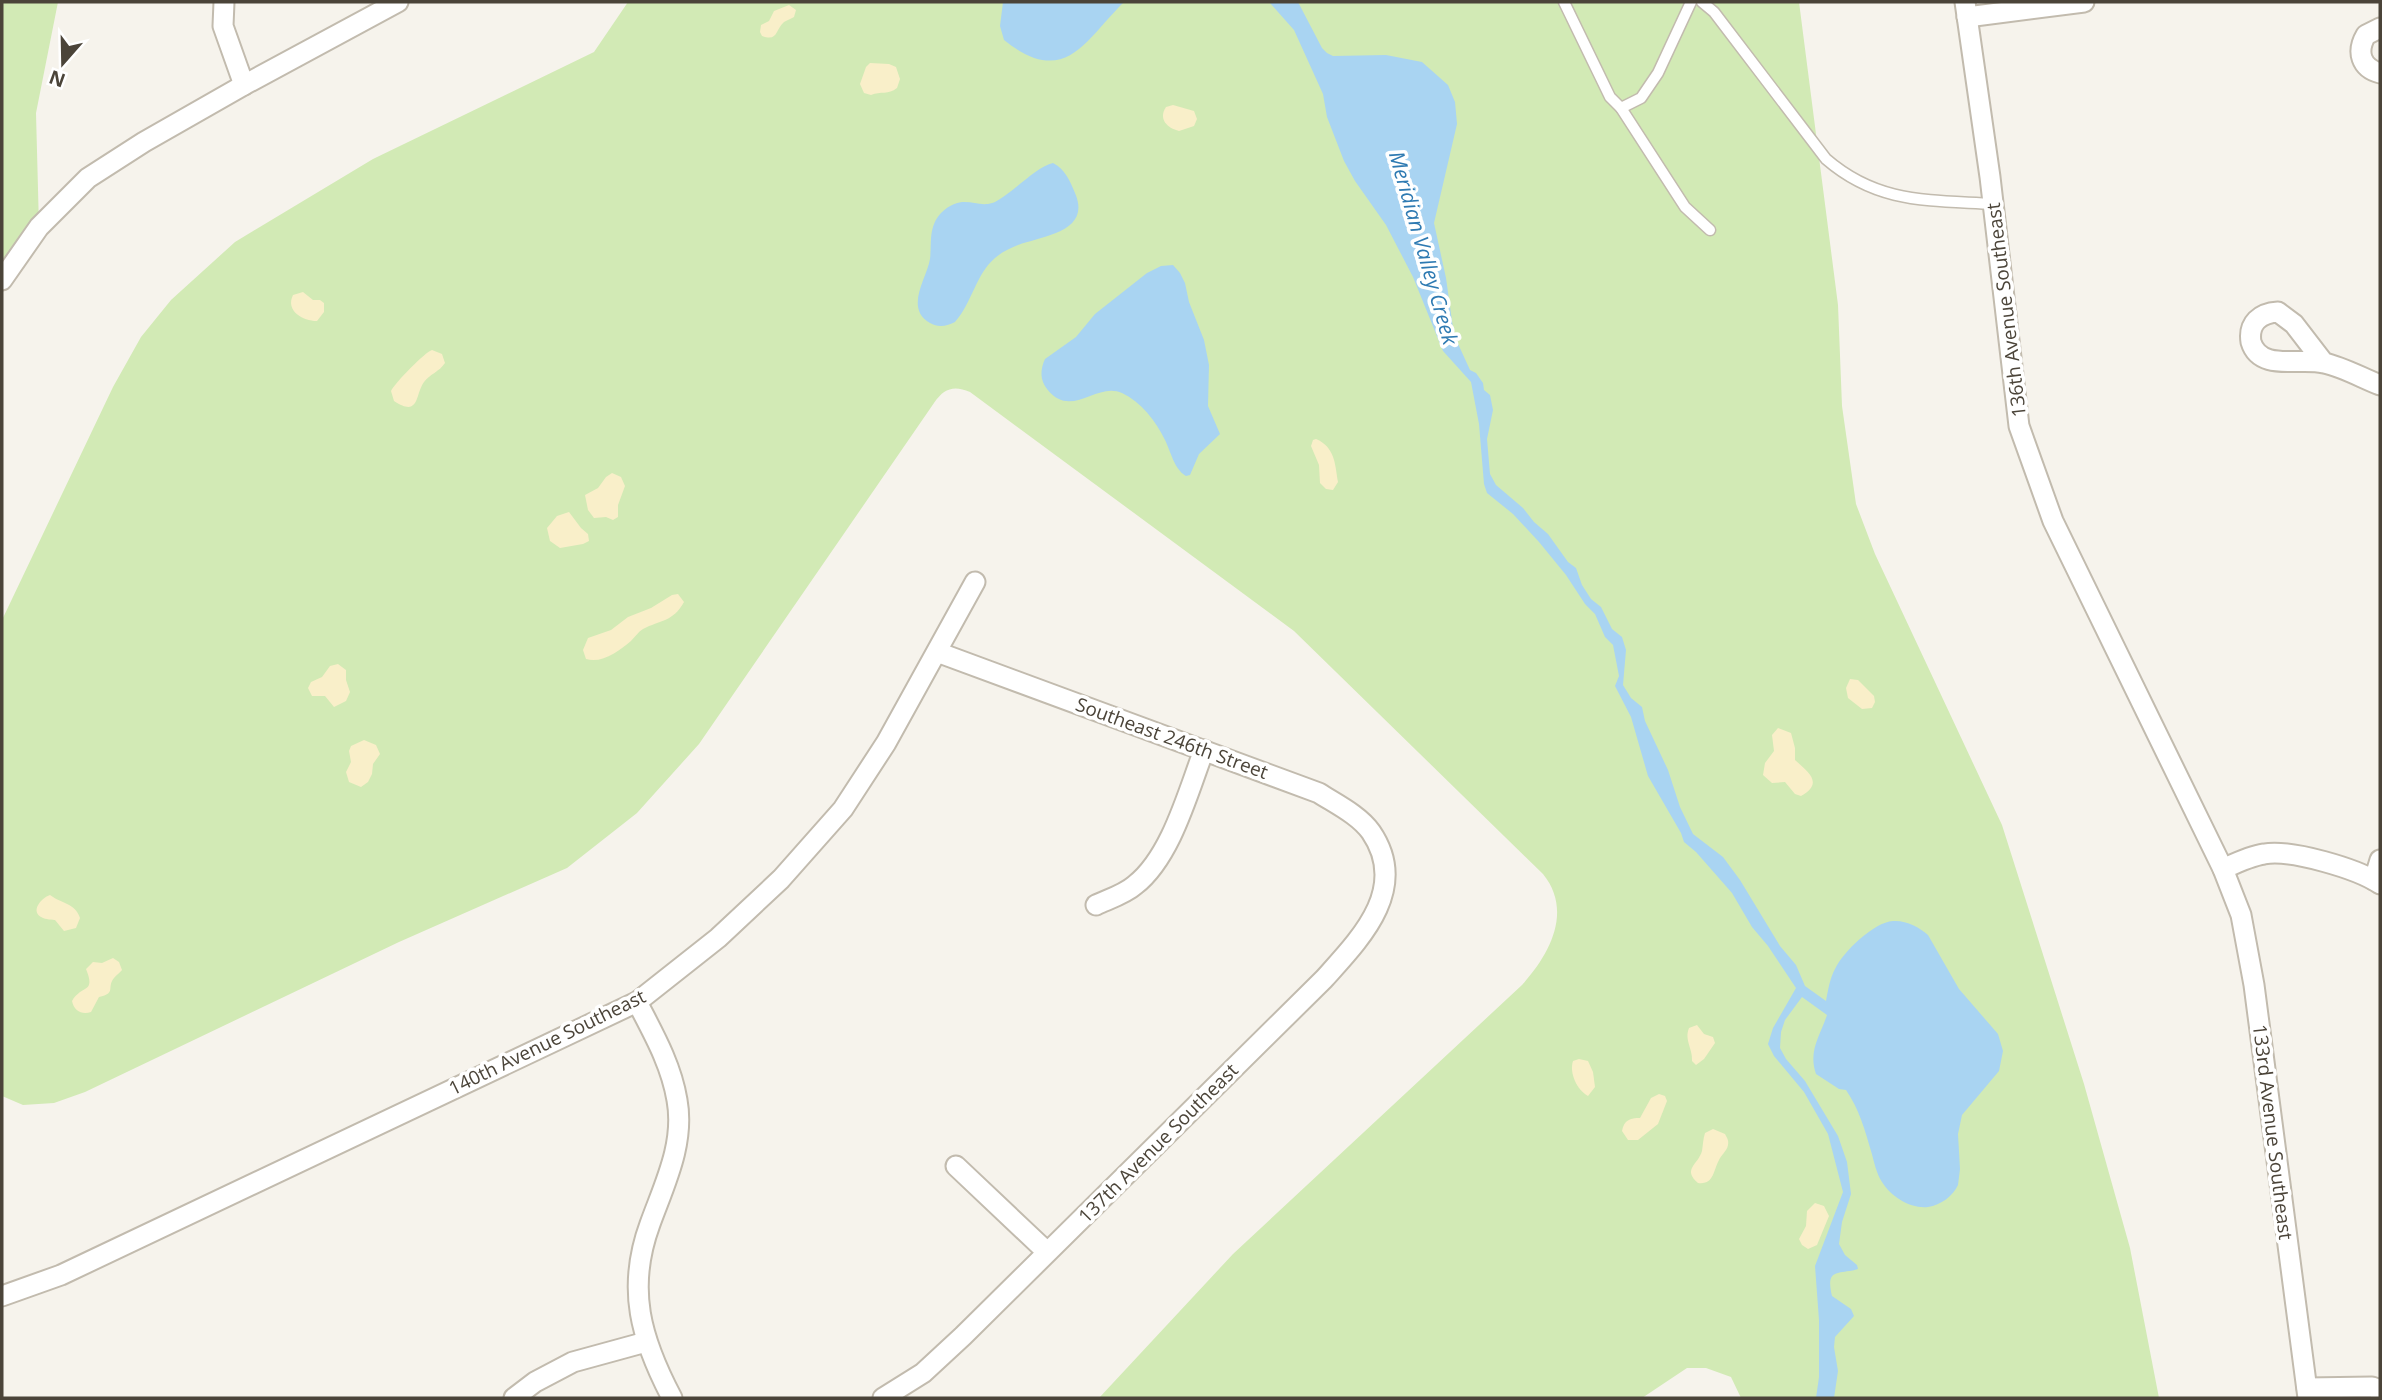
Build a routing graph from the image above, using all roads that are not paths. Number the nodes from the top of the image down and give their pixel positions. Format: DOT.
graph roads {
  1 [pos="224,2"];
  2 [pos="398,2"];
  3 [pos="1564,2"];
  4 [pos="1691,2"];
  5 [pos="1702,2"];
  6 [pos="2084,2"];
  7 [pos="1966,9"];
  8 [pos="2380,28"];
  9 [pos="2380,73"];
  10 [pos="244,85"];
  11 [pos="1621,108"];
  12 [pos="1993,204"];
  13 [pos="1710,230"];
  14 [pos="2,280"];
  15 [pos="2324,363"];
  16 [pos="2380,385"];
  17 [pos="975,582"];
  18 [pos="937,652"];
  19 [pos="1203,750"];
  20 [pos="1382,857"];
  21 [pos="2380,860"];
  22 [pos="2223,869"];
  23 [pos="2378,881"];
  24 [pos="1097,905"];
  25 [pos="636,1002"];
  26 [pos="957,1166"];
  27 [pos="1047,1252"];
  28 [pos="2,1296"];
  29 [pos="646,1342"];
  30 [pos="2380,1390"];
  31 [pos="2307,1393"];
  32 [pos="514,1398"];
  33 [pos="672,1398"];
  34 [pos="883,1398"];
  1 -- 10 [label="street"];
  2 -- 10 [label="street"];
  3 -- 11 [label="lane"];
  4 -- 11 [label="lane"];
  5 -- 12 [label="lane"];
  6 -- 7 [label="street"];
  7 -- 12 [label="street, 136th Avenue Southeast"];
  8 -- 9 [label="street"];
  10 -- 14 [label="street"];
  11 -- 13 [label="lane"];
  12 -- 22 [label="street, 136th Avenue Southeast"];
  15 -- 16 [label="street"];
  17 -- 18 [label="street, 140th Avenue Southeast"];
  18 -- 19 [label="street, Southeast 246th Street"];
  18 -- 25 [label="street, 140th Avenue Southeast"];
  19 -- 20 [label="street, Southeast 246th Street"];
  19 -- 24 [label="street"];
  20 -- 27 [label="street, 137th Avenue Southeast"];
  21 -- 23 [label="street"];
  22 -- 23 [label="street"];
  22 -- 31 [label="street, 133rd Avenue Southeast"];
  25 -- 28 [label="street, 140th Avenue Southeast"];
  25 -- 29 [label="street"];
  26 -- 27 [label="street"];
  27 -- 34 [label="street, 137th Avenue Southeast"];
  29 -- 32 [label="street"];
  29 -- 33 [label="street"];
  30 -- 31 [label="street"];
}
